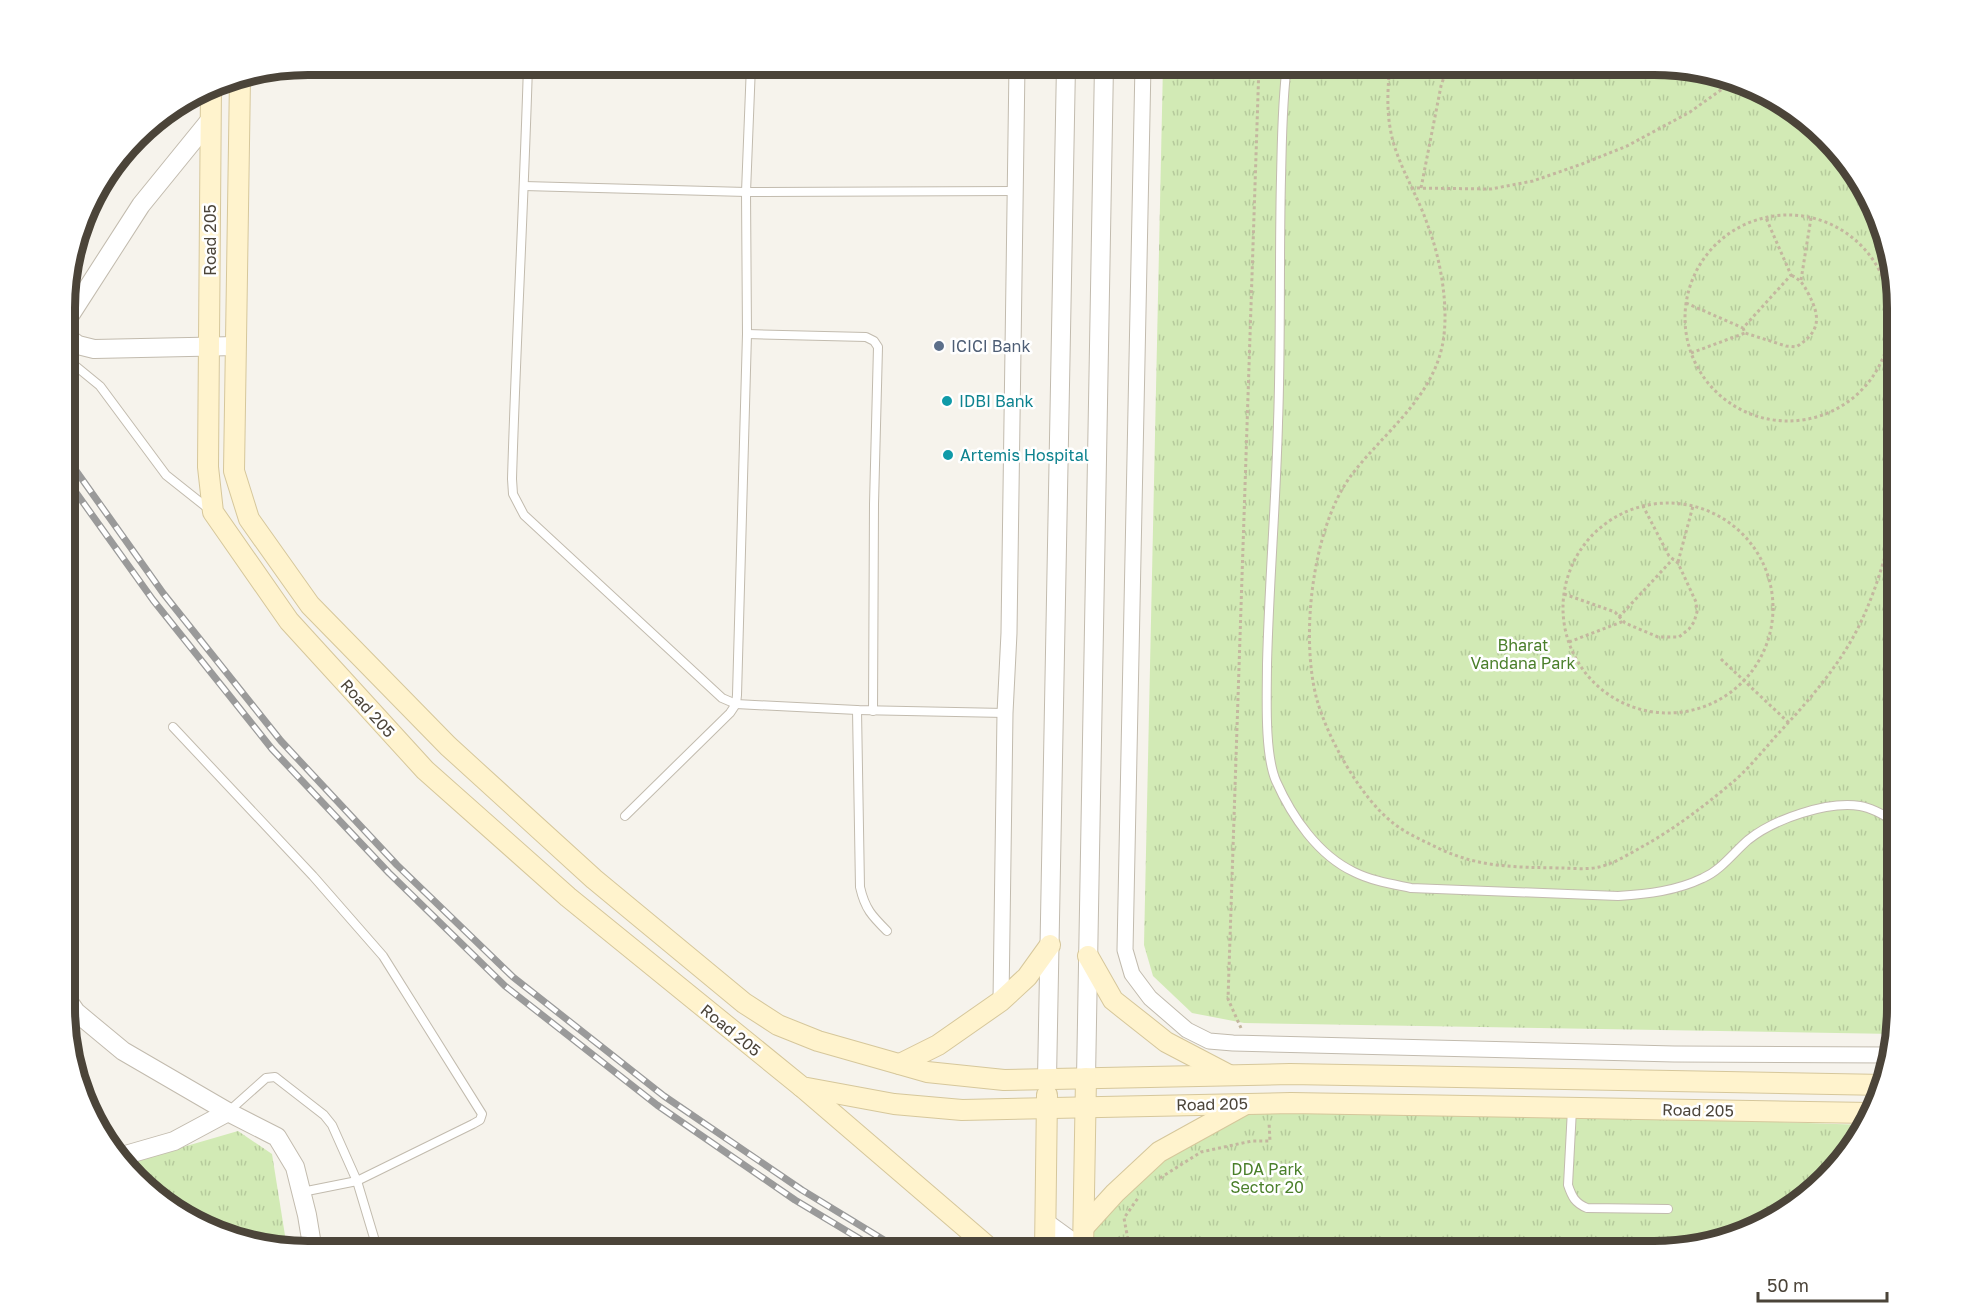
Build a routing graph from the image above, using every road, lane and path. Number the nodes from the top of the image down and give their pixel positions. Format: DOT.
graph roads {
  1 [pos="528,75"];
  2 [pos="751,75"];
  3 [pos="1017,75"];
  4 [pos="1066,75"];
  5 [pos="1104,75"];
  6 [pos="1143,75"];
  7 [pos="1259,75"];
  8 [pos="1286,75"];
  9 [pos="1389,75"];
  10 [pos="1444,75"];
  11 [pos="240,85"];
  12 [pos="1726,86"];
  13 [pos="211,97"];
  14 [pos="210,120"];
  15 [pos="524,186"];
  16 [pos="1411,188"];
  17 [pos="1421,188"];
  18 [pos="1015,191"];
  19 [pos="746,192"];
  20 [pos="1766,218"];
  21 [pos="1811,218"];
  22 [pos="1791,275"];
  23 [pos="1801,280"];
  24 [pos="1886,284"];
  25 [pos="1686,303"];
  26 [pos="75,308"];
  27 [pos="1743,328"];
  28 [pos="1745,333"];
  29 [pos="747,334"];
  30 [pos="75,343"];
  31 [pos="236,346"];
  32 [pos="209,347"];
  33 [pos="1887,347"];
  34 [pos="1691,353"];
  35 [pos="1883,360"];
  36 [pos="1887,361"];
  37 [pos="75,366"];
  38 [pos="1643,506"];
  39 [pos="1693,506"];
  40 [pos="213,512"];
  41 [pos="1887,543"];
  42 [pos="1673,559"];
  43 [pos="1678,563"];
  44 [pos="1564,594"];
  45 [pos="1619,617"];
  46 [pos="1624,621"];
  47 [pos="1569,642"];
  48 [pos="1721,659"];
  49 [pos="1744,680"];
  50 [pos="736,704"];
  51 [pos="856,710"];
  52 [pos="873,711"];
  53 [pos="1005,713"];
  54 [pos="1789,723"];
  55 [pos="173,727"];
  56 [pos="625,816"];
  57 [pos="1887,817"];
  58 [pos="887,932"];
  59 [pos="1050,945"];
  60 [pos="1088,956"];
  61 [pos="1001,1001"];
  62 [pos="75,1011"];
  63 [pos="1257,1044"];
  64 [pos="1882,1055"];
  65 [pos="900,1064"];
  66 [pos="1231,1076"];
  67 [pos="1086,1078"];
  68 [pos="1047,1079"];
  69 [pos="1874,1085"];
  70 [pos="802,1088"];
  71 [pos="1246,1103"];
  72 [pos="1268,1103"];
  73 [pos="1086,1107"];
  74 [pos="1047,1108"];
  75 [pos="1572,1108"];
  76 [pos="228,1112"];
  77 [pos="1862,1113"];
  78 [pos="127,1155"];
  79 [pos="1156,1180"];
  80 [pos="357,1181"];
  81 [pos="302,1192"];
  82 [pos="1141,1194"];
  83 [pos="1668,1209"];
  84 [pos="1045,1222"];
  85 [pos="1084,1227"];
  86 [pos="312,1241"];
  87 [pos="375,1241"];
  88 [pos="981,1241"];
  89 [pos="1045,1241"];
  90 [pos="1071,1241"];
  91 [pos="1084,1241"];
  92 [pos="1128,1241"];
  1 -- 15 [label="lane"];
  2 -- 19 [label="lane"];
  3 -- 18 [label="street"];
  4 -- 59 [label="street"];
  5 -- 60 [label="street"];
  6 -- 63 [label="street"];
  7 -- 63 [label="path"];
  8 -- 57 [label="lane"];
  9 -- 16 [label="path"];
  10 -- 17 [label="path"];
  11 -- 31 [label="main road, Road 205"];
  12 -- 17 [label="path"];
  13 -- 14 [label="main road, Road 205"];
  14 -- 26 [label="street"];
  14 -- 32 [label="main road, Road 205"];
  15 -- 19 [label="lane"];
  15 -- 50 [label="lane"];
  16 -- 17 [label="path"];
  16 -- 54 [label="path"];
  18 -- 19 [label="lane"];
  18 -- 53 [label="street"];
  19 -- 29 [label="lane"];
  20 -- 21 [label="path"];
  20 -- 22 [label="path"];
  20 -- 25 [label="path"];
  21 -- 23 [label="path"];
  21 -- 24 [label="path"];
  22 -- 23 [label="path"];
  22 -- 27 [label="path"];
  23 -- 28 [label="path"];
  25 -- 27 [label="path"];
  25 -- 34 [label="path"];
  27 -- 28 [label="path"];
  28 -- 34 [label="path"];
  29 -- 50 [label="lane"];
  29 -- 52 [label="lane"];
  30 -- 32 [label="street"];
  31 -- 32 [label="street"];
  31 -- 65 [label="main road, Road 205"];
  32 -- 40 [label="main road, Road 205"];
  33 -- 35 [label="path"];
  34 -- 35 [label="path"];
  35 -- 36 [label="path"];
  37 -- 40 [label="lane"];
  38 -- 39 [label="path"];
  38 -- 42 [label="path"];
  38 -- 44 [label="path"];
  39 -- 43 [label="path"];
  39 -- 49 [label="path"];
  40 -- 70 [label="main road, Road 205"];
  41 -- 54 [label="path"];
  42 -- 43 [label="path"];
  42 -- 45 [label="path"];
  43 -- 46 [label="path"];
  44 -- 45 [label="path"];
  44 -- 47 [label="path"];
  45 -- 46 [label="path"];
  46 -- 47 [label="path"];
  47 -- 49 [label="path"];
  48 -- 49 [label="path"];
  49 -- 54 [label="path"];
  50 -- 51 [label="lane"];
  50 -- 56 [label="lane"];
  51 -- 52 [label="lane"];
  51 -- 58 [label="lane"];
  52 -- 53 [label="lane"];
  53 -- 61 [label="street"];
  55 -- 80 [label="lane"];
  59 -- 61 [label="main road"];
  59 -- 68 [label="street"];
  60 -- 66 [label="main road"];
  60 -- 67 [label="street"];
  61 -- 65 [label="main road"];
  62 -- 76 [label="street"];
  63 -- 64 [label="street"];
  65 -- 68 [label="main road, Road 205"];
  66 -- 67 [label="main road, Road 205"];
  66 -- 69 [label="main road, Road 205"];
  67 -- 68 [label="main road, Road 205"];
  67 -- 73 [label="main road"];
  68 -- 74 [label="main road"];
  70 -- 74 [label="main road, Road 205"];
  70 -- 88 [label="main road"];
  71 -- 72 [label="main road, Road 205"];
  71 -- 73 [label="main road, Road 205"];
  71 -- 85 [label="main road"];
  72 -- 75 [label="main road, Road 205"];
  72 -- 79 [label="path"];
  73 -- 74 [label="main road, Road 205"];
  73 -- 85 [label="main road"];
  74 -- 84 [label="main road"];
  75 -- 77 [label="main road, Road 205"];
  75 -- 83 [label="lane"];
  76 -- 78 [label="street"];
  76 -- 80 [label="lane"];
  76 -- 81 [label="street"];
  80 -- 81 [label="lane"];
  80 -- 87 [label="lane"];
  81 -- 86 [label="street"];
  82 -- 92 [label="path"];
  84 -- 89 [label="main road"];
  84 -- 90 [label="street"];
  85 -- 91 [label="main road"];
}
